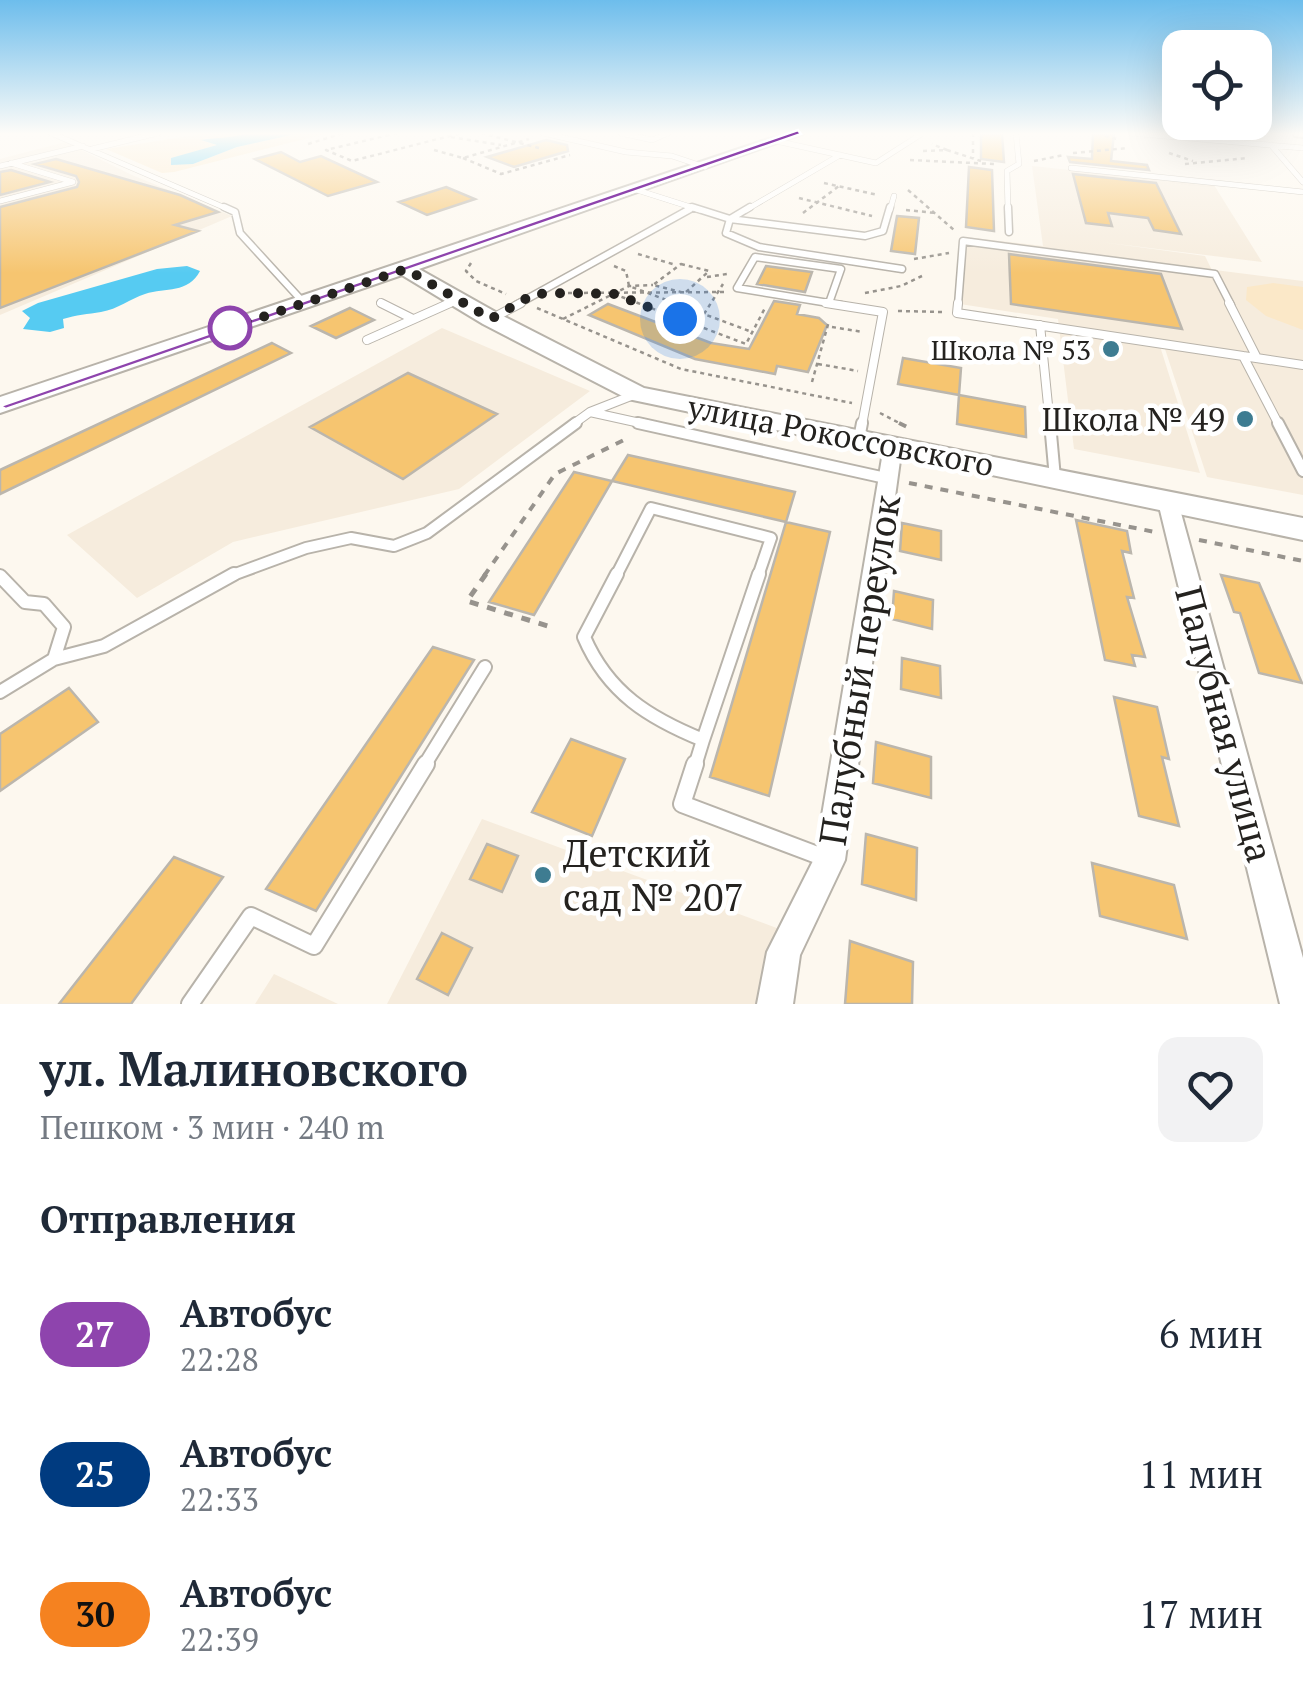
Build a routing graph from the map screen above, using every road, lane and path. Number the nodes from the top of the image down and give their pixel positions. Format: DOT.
graph roads {
  1 [pos="66,180"];
  2 [pos="161,180"];
  3 [pos="668,180"];
  4 [pos="799,180"];
  5 [pos="811,180"];
  6 [pos="1006,180"];
  7 [pos="1186,180"];
  8 [pos="902,185"];
  9 [pos="839,186"];
  10 [pos="638,190"];
  11 [pos="777,192"];
  12 [pos="1303,192"];
  13 [pos="883,196"];
  14 [pos="894,196"];
  15 [pos="0,201"];
  16 [pos="818,202"];
  17 [pos="690,209"];
  18 [pos="936,213"];
  19 [pos="801,215"];
  20 [pos="887,217"];
  21 [pos="730,219"];
  22 [pos="1009,232"];
  23 [pos="958,234"];
  24 [pos="619,248"];
  25 [pos="465,259"];
  26 [pos="598,260"];
  27 [pos="678,266"];
  28 [pos="406,269"];
  29 [pos="902,269"];
  30 [pos="730,273"];
  31 [pos="922,276"];
  32 [pos="702,278"];
  33 [pos="653,285"];
  34 [pos="629,286"];
  35 [pos="752,291"];
  36 [pos="718,292"];
  37 [pos="534,294"];
  38 [pos="614,294"];
  39 [pos="652,295"];
  40 [pos="461,298"];
  41 [pos="521,301"];
  42 [pos="304,302"];
  43 [pos="381,303"];
  44 [pos="829,303"];
  45 [pos="774,304"];
  46 [pos="845,306"];
  47 [pos="883,312"];
  48 [pos="957,313"];
  49 [pos="704,314"];
  50 [pos="412,318"];
  51 [pos="825,318"];
  52 [pos="491,319"];
  53 [pos="562,319"];
  54 [pos="1040,326"];
  55 [pos="830,327"];
  56 [pos="752,332"];
  57 [pos="869,333"];
  58 [pos="367,340"];
  59 [pos="1243,356"];
  60 [pos="1257,358"];
  61 [pos="818,364"];
  62 [pos="1303,365"];
  63 [pos="861,372"];
  64 [pos="812,382"];
  65 [pos="637,394"];
  66 [pos="0,406"];
  67 [pos="866,406"];
  68 [pos="590,412"];
  69 [pos="650,427"];
  70 [pos="860,434"];
  71 [pos="894,446"];
  72 [pos="1303,472"];
  73 [pos="890,479"];
  74 [pos="1055,479"];
  75 [pos="1168,502"];
  76 [pos="1303,530"];
  77 [pos="1177,536"];
  78 [pos="1303,561"];
  79 [pos="0,576"];
  80 [pos="551,627"];
  81 [pos="54,659"];
  82 [pos="485,667"];
  83 [pos="0,692"];
  84 [pos="704,740"];
  85 [pos="830,860"];
  86 [pos="190,1004"];
  87 [pos="775,1004"];
  88 [pos="1298,1004"];
  1 -- 15 [label="lane"];
  2 -- 42 [label="lane"];
  3 -- 10 [label="street"];
  4 -- 11 [label="lane"];
  5 -- 9 [label="path"];
  6 -- 22 [label="lane"];
  7 -- 12 [label="lane"];
  8 -- 18 [label="path"];
  9 -- 13 [label="path"];
  9 -- 16 [label="path"];
  10 -- 17 [label="lane"];
  10 -- 28 [label="street"];
  11 -- 16 [label="path"];
  11 -- 21 [label="lane"];
  14 -- 20 [label="lane"];
  16 -- 19 [label="path"];
  16 -- 20 [label="path"];
  17 -- 21 [label="lane"];
  17 -- 24 [label="lane"];
  18 -- 20 [label="path"];
  18 -- 23 [label="path"];
  20 -- 21 [label="lane"];
  21 -- 29 [label="lane"];
  24 -- 26 [label="lane"];
  24 -- 27 [label="path"];
  25 -- 41 [label="path"];
  26 -- 34 [label="path"];
  26 -- 37 [label="lane"];
  27 -- 32 [label="path"];
  27 -- 33 [label="path"];
  28 -- 40 [label="street, улица Рокоссовского"];
  28 -- 42 [label="street"];
  30 -- 32 [label="path"];
  31 -- 46 [label="path"];
  32 -- 33 [label="path"];
  33 -- 34 [label="path"];
  34 -- 38 [label="path"];
  34 -- 39 [label="path"];
  35 -- 36 [label="path"];
  35 -- 44 [label="lane"];
  35 -- 44 [label="lane"];
  36 -- 39 [label="path"];
  36 -- 49 [label="path"];
  37 -- 38 [label="path"];
  37 -- 41 [label="lane"];
  38 -- 39 [label="path"];
  38 -- 53 [label="path"];
  38 -- 56 [label="path"];
  39 -- 49 [label="path"];
  40 -- 50 [label="lane"];
  40 -- 52 [label="street, улица Рокоссовского"];
  41 -- 52 [label="lane"];
  41 -- 53 [label="path"];
  42 -- 66 [label="street"];
  43 -- 50 [label="lane"];
  44 -- 46 [label="lane"];
  45 -- 56 [label="path"];
  46 -- 47 [label="lane"];
  47 -- 48 [label="path"];
  47 -- 67 [label="lane"];
  48 -- 54 [label="lane"];
  48 -- 60 [label="lane"];
  49 -- 56 [label="path"];
  50 -- 58 [label="lane"];
  51 -- 55 [label="path"];
  52 -- 65 [label="street, улица Рокоссовского"];
  53 -- 67 [label="path"];
  54 -- 59 [label="lane"];
  54 -- 74 [label="lane"];
  55 -- 57 [label="path"];
  55 -- 61 [label="path"];
  59 -- 60 [label="lane"];
  59 -- 72 [label="lane"];
  60 -- 62 [label="lane"];
  61 -- 63 [label="path"];
  61 -- 64 [label="path"];
  65 -- 68 [label="lane"];
  65 -- 70 [label="street, улица Рокоссовского"];
  67 -- 70 [label="lane"];
  67 -- 70 [label="path"];
  68 -- 69 [label="lane"];
  68 -- 81 [label="lane"];
  69 -- 73 [label="lane"];
  69 -- 80 [label="path"];
  70 -- 71 [label="street, улица Рокоссовского"];
  71 -- 73 [label="street, Палубный переулок"];
  71 -- 74 [label="street, улица Рокоссовского"];
  73 -- 77 [label="path"];
  73 -- 85 [label="street, Палубный переулок"];
  74 -- 75 [label="street, улица Рокоссовского"];
  75 -- 76 [label="street, улица Рокоссовского"];
  75 -- 77 [label="street, Палубная улица"];
  77 -- 78 [label="path"];
  77 -- 88 [label="street, Палубная улица"];
  79 -- 81 [label="lane"];
  81 -- 83 [label="lane"];
  82 -- 86 [label="lane"];
  84 -- 84 [label="lane"];
  84 -- 85 [label="lane"];
  85 -- 87 [label="street, Палубный переулок"];
}
